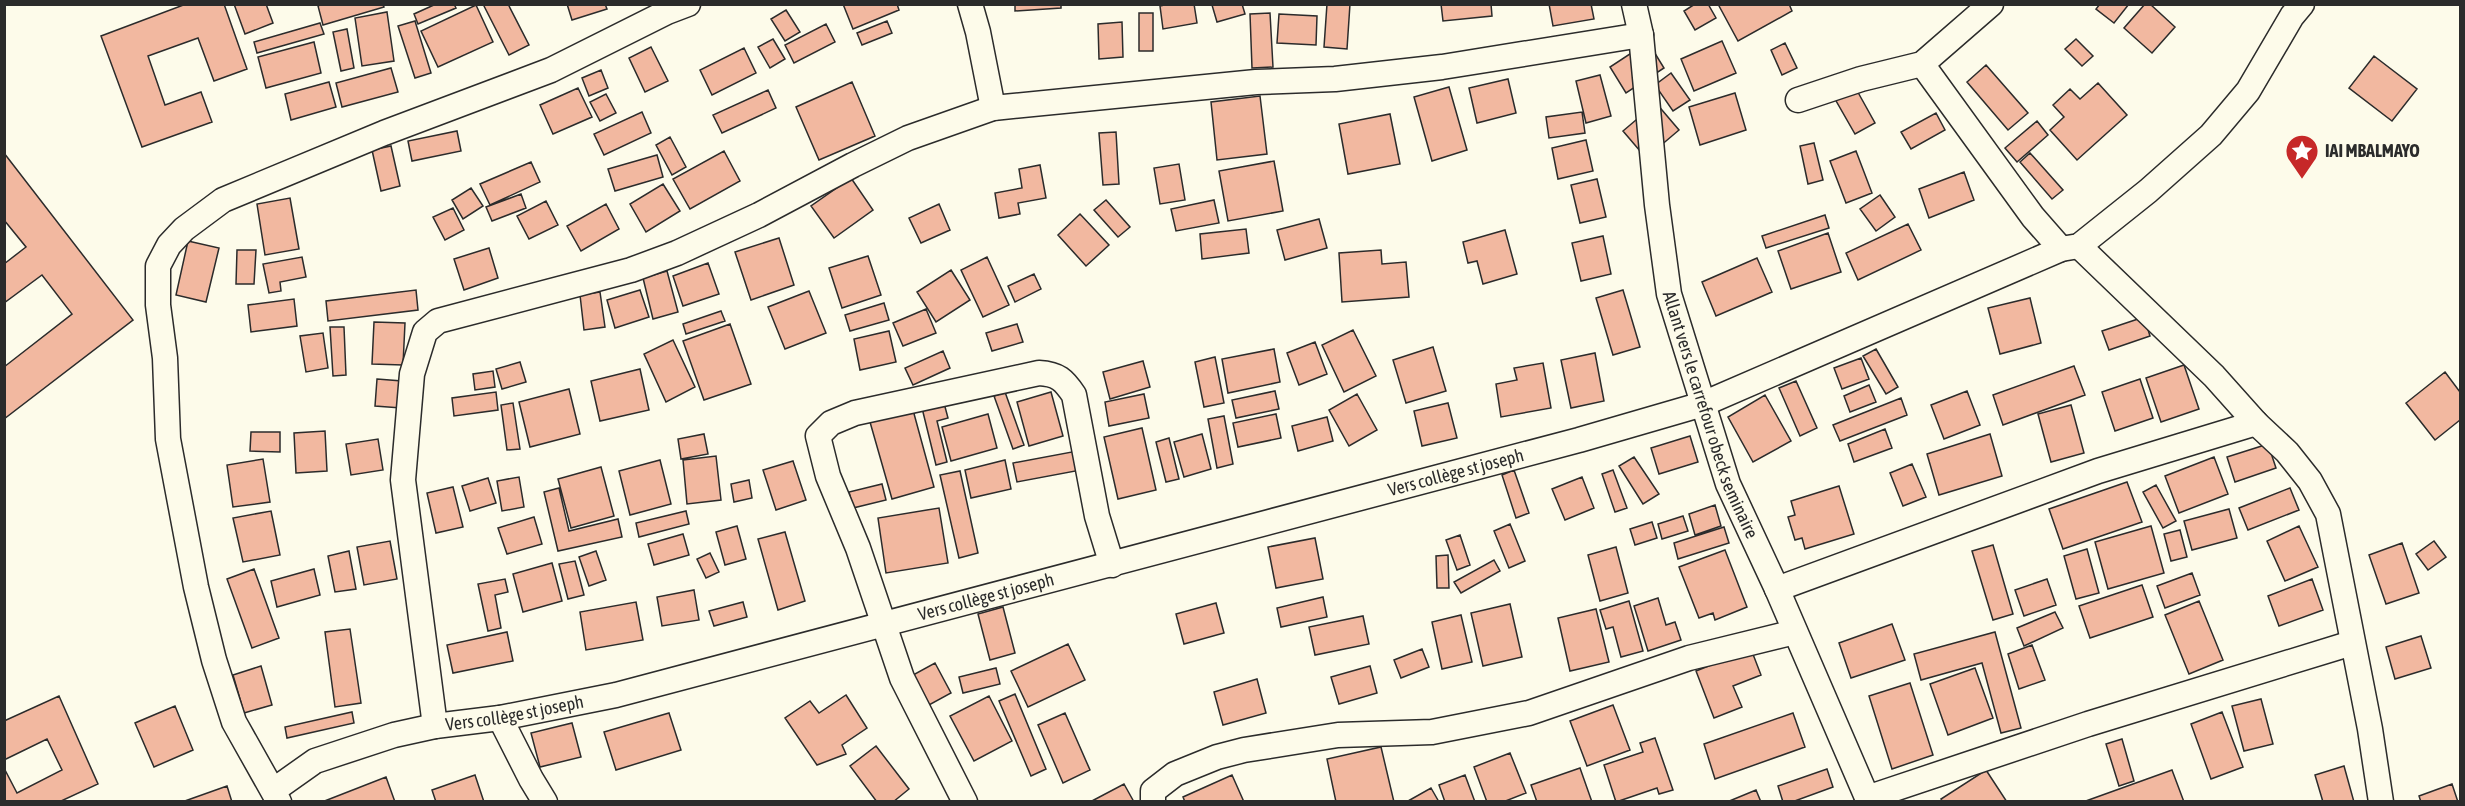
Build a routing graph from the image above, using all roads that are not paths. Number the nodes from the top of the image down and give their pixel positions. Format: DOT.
graph roads {
  1 [pos="688,4"];
  2 [pos="970,4"];
  3 [pos="1634,4"];
  4 [pos="1990,4"];
  5 [pos="2302,4"];
  6 [pos="1641,35"];
  7 [pos="1922,63"];
  8 [pos="1798,100"];
  9 [pos="993,108"];
  10 [pos="2070,247"];
  11 [pos="1703,404"];
  12 [pos="2256,423"];
  13 [pos="1112,565"];
  14 [pos="1777,589"];
  15 [pos="883,624"];
  16 [pos="1795,632"];
  17 [pos="2352,643"];
  18 [pos="500,718"];
  19 [pos="435,726"];
  20 [pos="276,796"];
  21 [pos="1868,800"];
  22 [pos="545,801"];
  23 [pos="965,801"];
  24 [pos="1153,801"];
  25 [pos="2381,801"];
  1 -- 20 [label="street"];
  2 -- 9 [label="street"];
  3 -- 6 [label="street, Allant vers le carrefour obeck seminaire"];
  4 -- 7 [label="street"];
  5 -- 10 [label="street, Vers collège st joseph"];
  6 -- 9 [label="street"];
  6 -- 11 [label="street, Allant vers le carrefour obeck seminaire"];
  7 -- 8 [label="street"];
  7 -- 10 [label="street"];
  9 -- 19 [label="street"];
  10 -- 11 [label="street, Vers collège st joseph"];
  10 -- 12 [label="street"];
  11 -- 13 [label="street, Vers collège st joseph"];
  11 -- 14 [label="street, Allant vers le carrefour obeck seminaire"];
  12 -- 14 [label="street"];
  12 -- 17 [label="street"];
  13 -- 15 [label="street, Vers collège st joseph"];
  13 -- 15 [label="street"];
  14 -- 16 [label="street, Allant vers le carrefour obeck seminaire"];
  15 -- 18 [label="street, Vers collège st joseph"];
  15 -- 23 [label="street"];
  16 -- 21 [label="street, Allant vers le carrefour obeck seminaire"];
  16 -- 24 [label="street"];
  17 -- 21 [label="street"];
  17 -- 25 [label="street"];
  18 -- 19 [label="street, Vers collège st joseph"];
  18 -- 22 [label="street"];
  19 -- 20 [label="street, Vers collège st joseph"];
}
